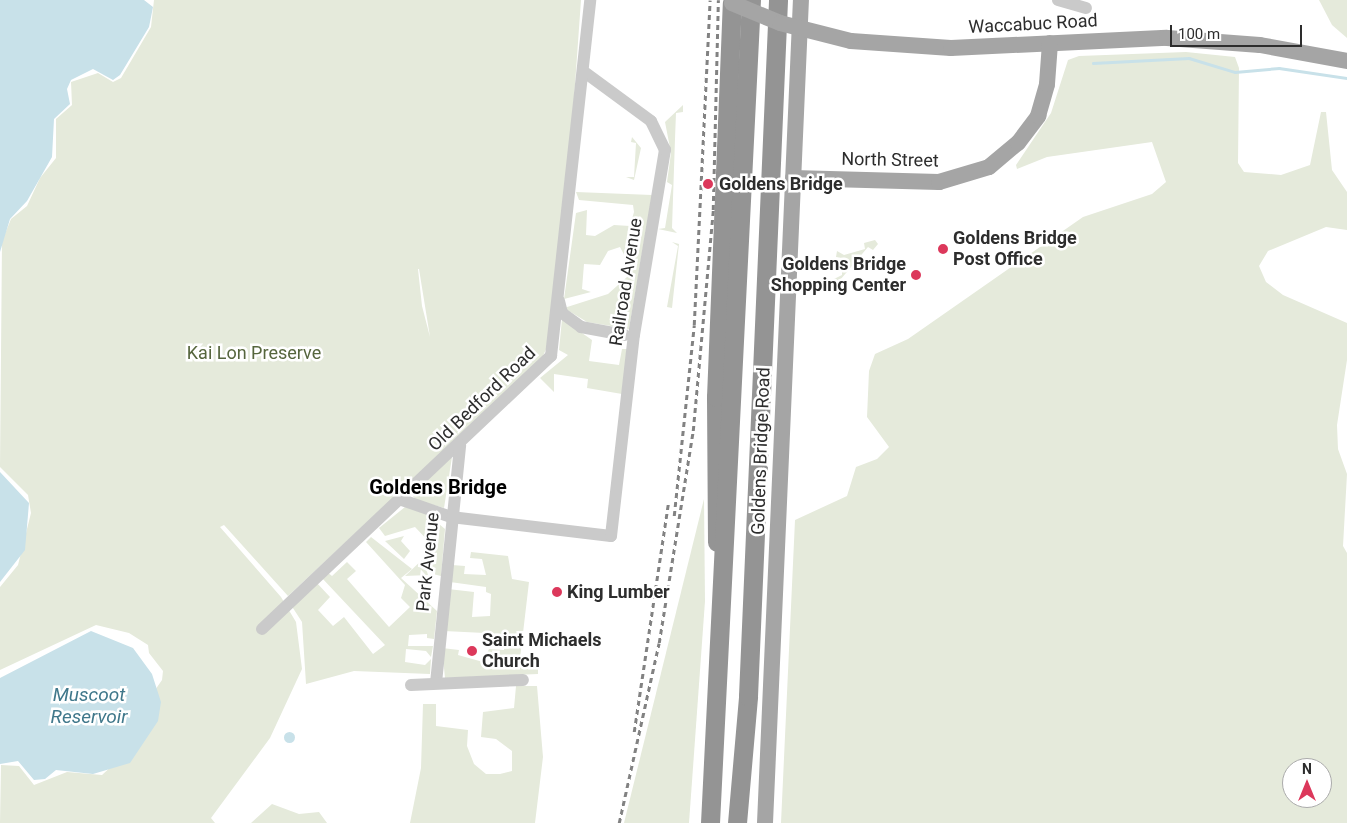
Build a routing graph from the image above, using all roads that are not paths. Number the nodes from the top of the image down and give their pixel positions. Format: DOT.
graph roads {
  1 [pos="590,0"];
  2 [pos="778,0"];
  3 [pos="801,0"];
  4 [pos="1058,0"];
  5 [pos="737,1"];
  6 [pos="1086,8"];
  7 [pos="1050,43"];
  8 [pos="1347,61"];
  9 [pos="583,71"];
  10 [pos="793,178"];
  11 [pos="558,299"];
  12 [pos="624,335"];
  13 [pos="460,445"];
  14 [pos="402,500"];
  15 [pos="451,517"];
  16 [pos="724,593"];
  17 [pos="262,629"];
  18 [pos="523,680"];
  19 [pos="436,683"];
  20 [pos="412,684"];
  21 [pos="710,823"];
  22 [pos="737,823"];
  23 [pos="765,823"];
  1 -- 9 [label="street, Old Bedford Road"];
  2 -- 22 [label="highway"];
  3 -- 10 [label="main road, Goldens Bridge Road"];
  4 -- 6 [label="street"];
  5 -- 7 [label="main road, Waccabuc Road, bridge"];
  5 -- 16 [label="highway"];
  5 -- 16 [label="highway"];
  7 -- 8 [label="main road, Waccabuc Road"];
  7 -- 10 [label="main road, North Street"];
  9 -- 11 [label="street, Old Bedford Road"];
  9 -- 15 [label="street, Railroad Avenue"];
  10 -- 23 [label="main road, Goldens Bridge Road"];
  11 -- 12 [label="street"];
  11 -- 13 [label="street, Old Bedford Road"];
  13 -- 14 [label="street, Old Bedford Road"];
  13 -- 15 [label="street, Park Avenue"];
  14 -- 15 [label="street"];
  14 -- 17 [label="street, Old Bedford Road"];
  15 -- 19 [label="street, Park Avenue"];
  16 -- 21 [label="highway"];
  18 -- 19 [label="street"];
  19 -- 20 [label="street"];
}
